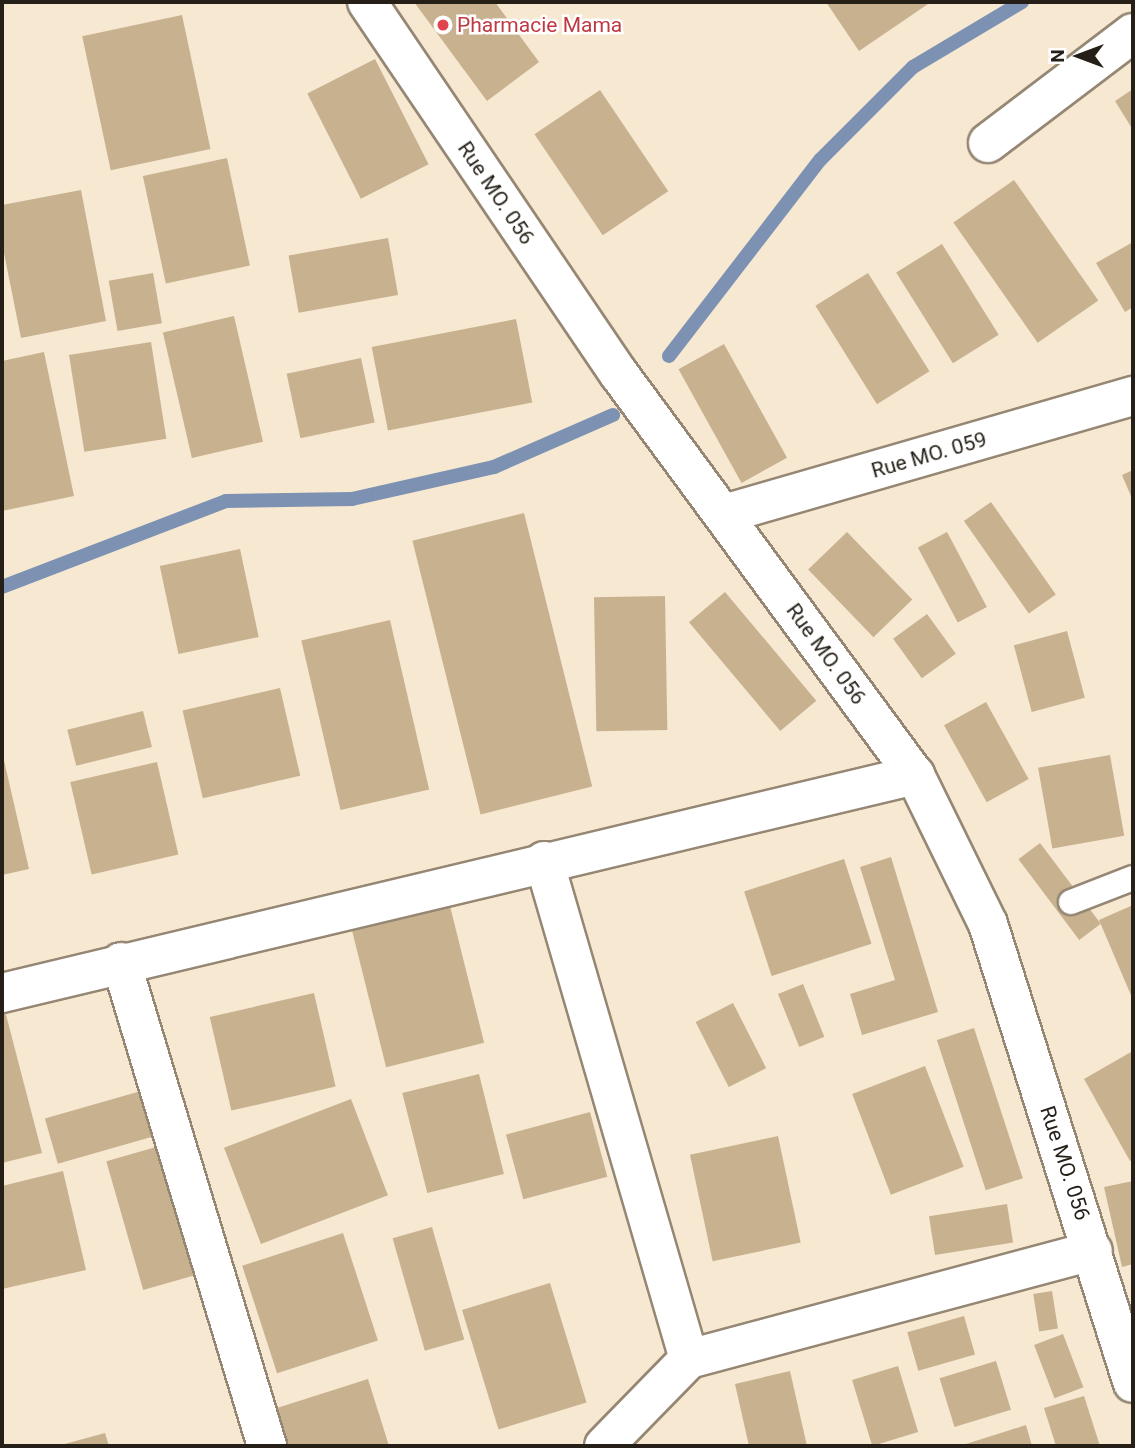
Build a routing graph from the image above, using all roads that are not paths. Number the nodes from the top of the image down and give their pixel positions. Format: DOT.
graph roads {
  1 [pos="367,2"];
  2 [pos="1133,33"];
  3 [pos="988,143"];
  4 [pos="1133,396"];
  5 [pos="724,514"];
  6 [pos="915,775"];
  7 [pos="544,861"];
  8 [pos="1133,878"];
  9 [pos="1071,902"];
  10 [pos="121,962"];
  11 [pos="2,993"];
  12 [pos="1093,1251"];
  13 [pos="1124,1322"];
  14 [pos="689,1359"];
  15 [pos="1133,1383"];
  16 [pos="267,1446"];
  17 [pos="604,1446"];
  1 -- 5 [label="street, Rue MO. 056"];
  2 -- 3 [label="street"];
  4 -- 5 [label="street, Rue MO. 059"];
  5 -- 6 [label="street, Rue MO. 056"];
  6 -- 7 [label="street"];
  6 -- 12 [label="street, Rue MO. 056"];
  7 -- 10 [label="street"];
  7 -- 14 [label="street"];
  8 -- 9 [label="lane"];
  10 -- 11 [label="street"];
  10 -- 16 [label="street"];
  12 -- 13 [label="street, Rue MO. 056"];
  12 -- 14 [label="street"];
  13 -- 15 [label="street, Rue MO. 056"];
  14 -- 17 [label="street"];
}
